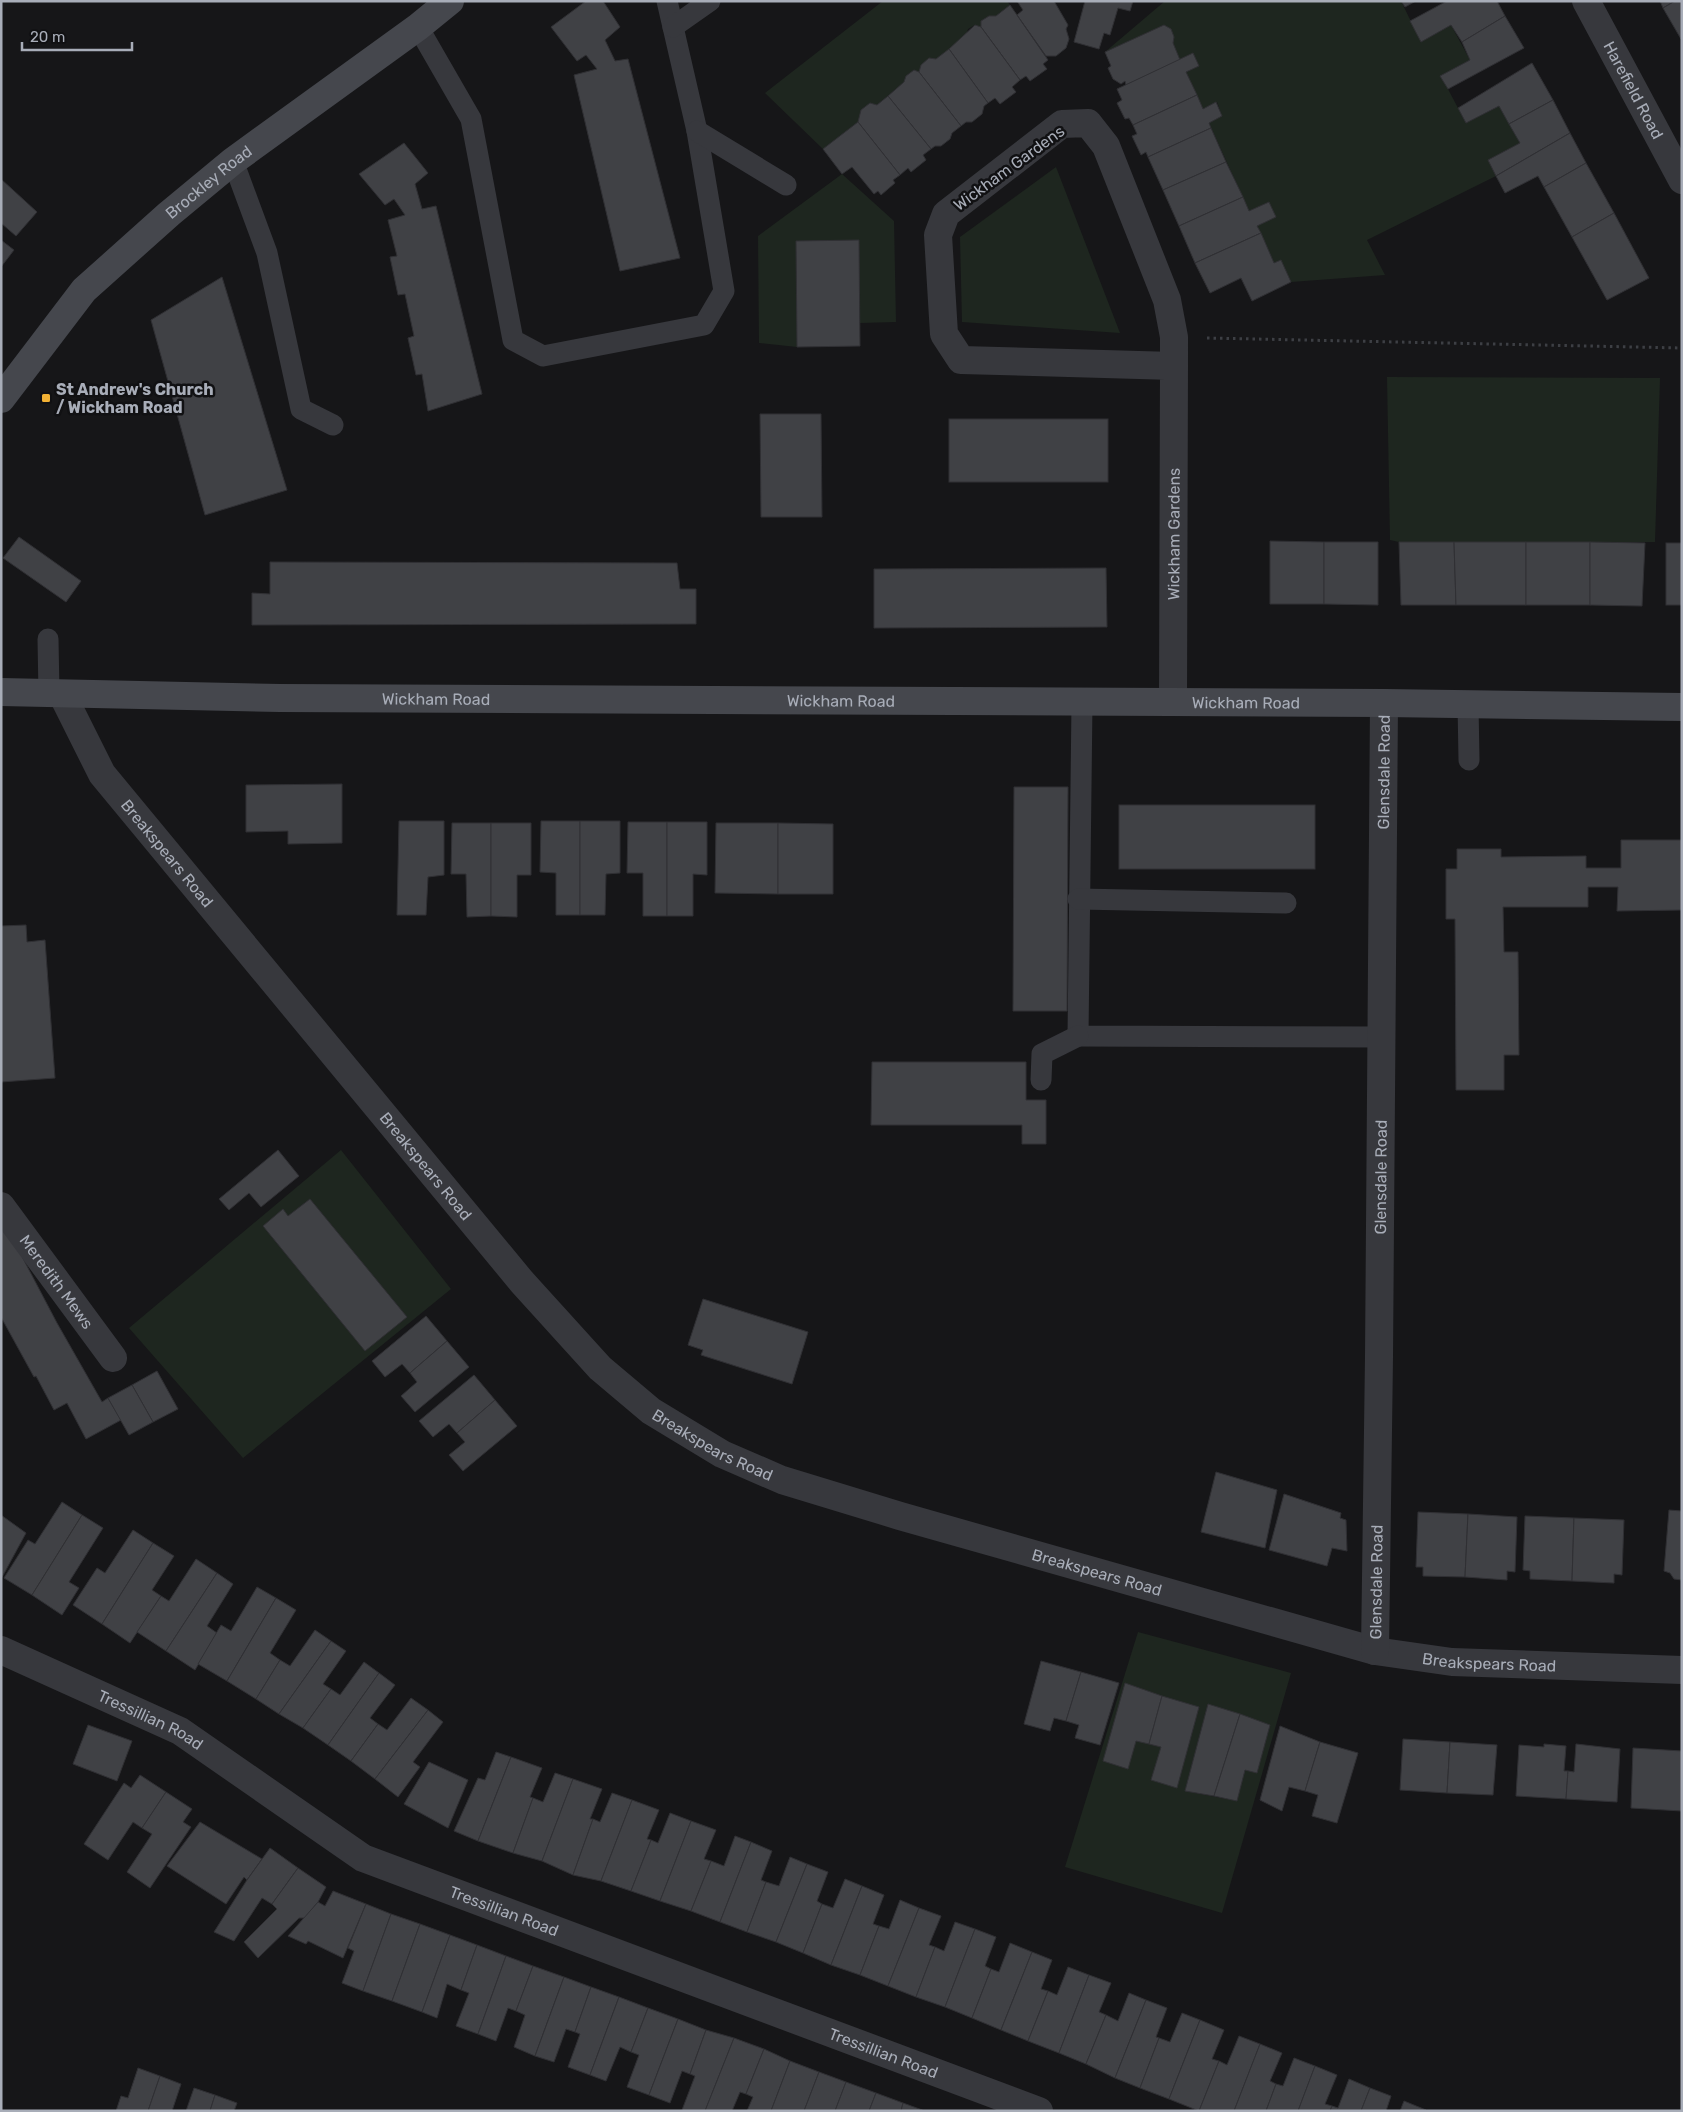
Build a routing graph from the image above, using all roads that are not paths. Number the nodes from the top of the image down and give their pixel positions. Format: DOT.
graph roads {
  1 [pos="450,1"];
  2 [pos="667,1"];
  3 [pos="710,1"];
  4 [pos="1586,1"];
  5 [pos="418,27"];
  6 [pos="673,27"];
  7 [pos="696,131"];
  8 [pos="233,161"];
  9 [pos="1682,180"];
  10 [pos="786,185"];
  11 [pos="1174,366"];
  12 [pos="3,391"];
  13 [pos="333,425"];
  14 [pos="48,639"];
  15 [pos="1,692"];
  16 [pos="56,694"];
  17 [pos="1173,702"];
  18 [pos="1082,703"];
  19 [pos="1384,703"];
  20 [pos="1468,704"];
  21 [pos="1682,707"];
  22 [pos="1469,760"];
  23 [pos="1078,899"];
  24 [pos="1286,903"];
  25 [pos="1078,1036"];
  26 [pos="1381,1037"];
  27 [pos="1041,1080"];
  28 [pos="1,1206"];
  29 [pos="113,1358"];
  30 [pos="1,1650"];
  31 [pos="1375,1651"];
  32 [pos="1682,1670"];
  33 [pos="1039,2111"];
  1 -- 5 [label="street, Brockley Road"];
  2 -- 6 [label="lane"];
  3 -- 6 [label="lane"];
  4 -- 9 [label="street, Harefield Road"];
  5 -- 7 [label="lane"];
  5 -- 8 [label="street, Brockley Road"];
  6 -- 7 [label="lane"];
  7 -- 10 [label="lane"];
  8 -- 12 [label="street, Brockley Road"];
  8 -- 13 [label="lane"];
  11 -- 11 [label="street, Wickham Gardens"];
  11 -- 17 [label="street, Wickham Gardens"];
  14 -- 16 [label="lane"];
  15 -- 16 [label="street, Wickham Road"];
  16 -- 18 [label="street, Wickham Road"];
  16 -- 31 [label="street, Breakspears Road"];
  17 -- 18 [label="street, Wickham Road"];
  17 -- 19 [label="street, Wickham Road"];
  18 -- 23 [label="lane"];
  19 -- 20 [label="street, Wickham Road"];
  19 -- 26 [label="street, Glensdale Road"];
  20 -- 21 [label="street, Wickham Road"];
  20 -- 22 [label="lane"];
  23 -- 24 [label="lane"];
  23 -- 25 [label="lane"];
  25 -- 26 [label="lane"];
  25 -- 27 [label="lane"];
  26 -- 31 [label="street, Glensdale Road"];
  28 -- 29 [label="street, Meredith Mews"];
  30 -- 33 [label="street, Tressillian Road"];
  31 -- 32 [label="street, Breakspears Road"];
}
